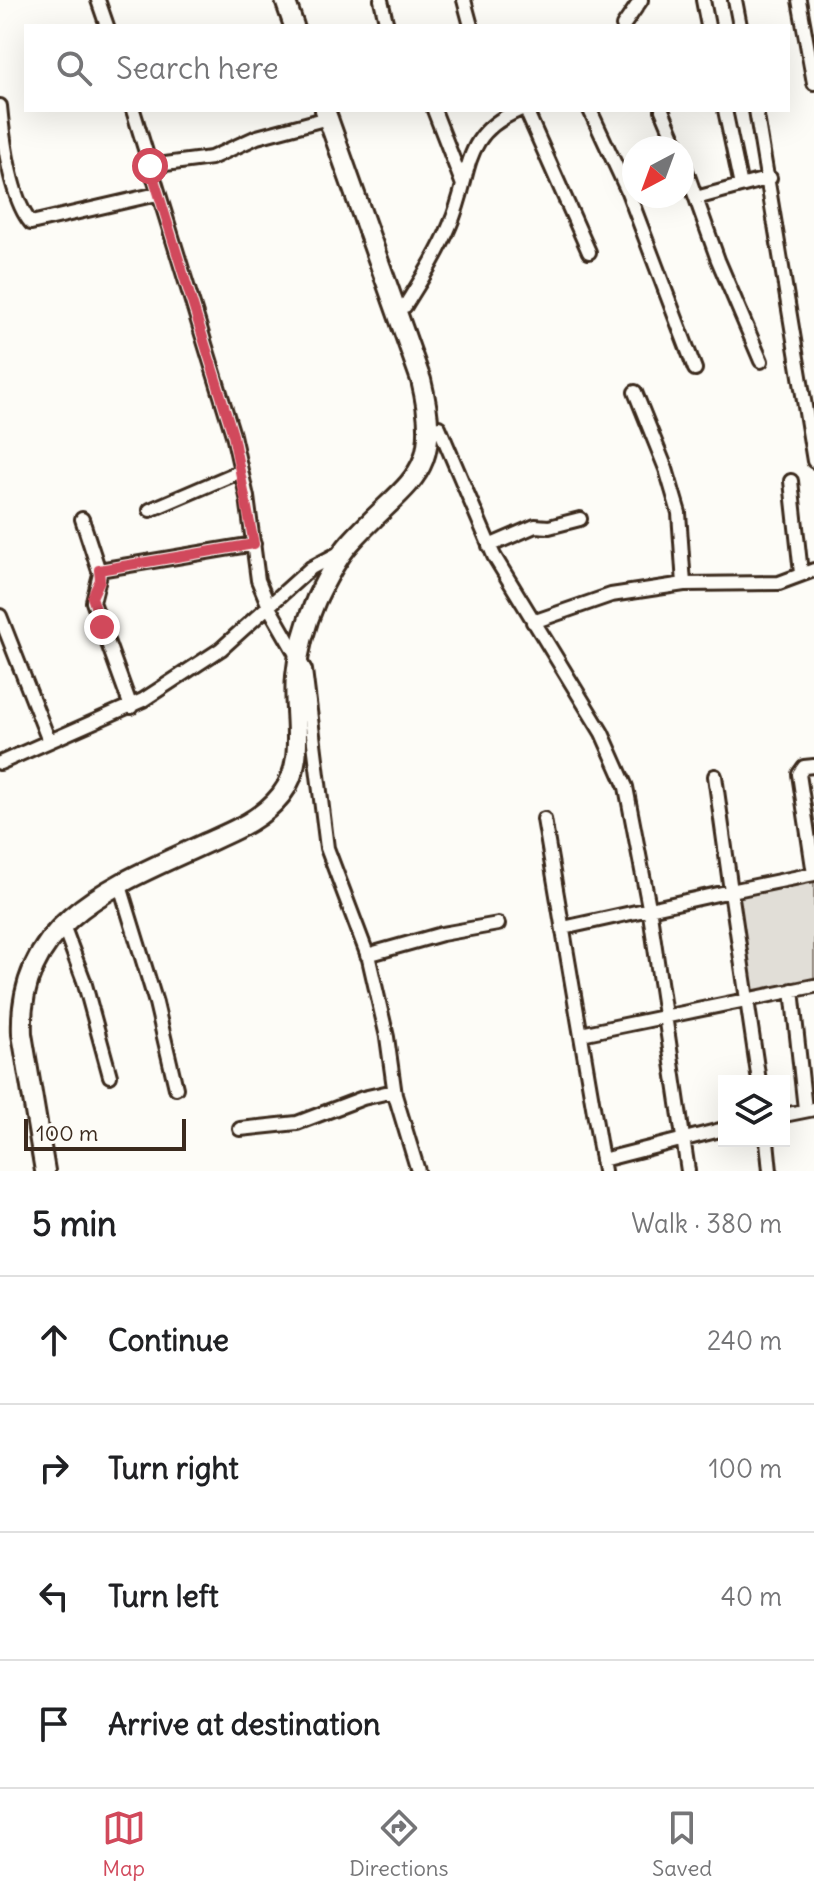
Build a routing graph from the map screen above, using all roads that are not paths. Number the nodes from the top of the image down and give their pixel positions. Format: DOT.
graph roads {
  1 [pos="98,0"];
  2 [pos="285,0"];
  3 [pos="296,0"];
  4 [pos="381,0"];
  5 [pos="464,0"];
  6 [pos="703,0"];
  7 [pos="735,0"];
  8 [pos="799,0"];
  9 [pos="642,1"];
  10 [pos="106,24"];
  11 [pos="293,24"];
  12 [pos="304,24"];
  13 [pos="387,24"];
  14 [pos="470,24"];
  15 [pos="625,24"];
  16 [pos="708,24"];
  17 [pos="740,24"];
  18 [pos="814,83"];
  19 [pos="0,106"];
  20 [pos="134,112"];
  21 [pos="435,112"];
  22 [pos="527,112"];
  23 [pos="591,112"];
  24 [pos="663,112"];
  25 [pos="725,112"];
  26 [pos="756,112"];
  27 [pos="329,113"];
  28 [pos="492,116"];
  29 [pos="673,136"];
  30 [pos="150,166"];
  31 [pos="770,178"];
  32 [pos="463,185"];
  33 [pos="741,186"];
  34 [pos="694,192"];
  35 [pos="157,194"];
  36 [pos="696,198"];
  37 [pos="589,252"];
  38 [pos="405,306"];
  39 [pos="761,361"];
  40 [pos="695,369"];
  41 [pos="635,392"];
  42 [pos="439,427"];
  43 [pos="814,461"];
  44 [pos="241,471"];
  45 [pos="791,481"];
  46 [pos="150,510"];
  47 [pos="82,519"];
  48 [pos="580,519"];
  49 [pos="254,544"];
  50 [pos="489,546"];
  51 [pos="347,552"];
  52 [pos="99,570"];
  53 [pos="807,571"];
  54 [pos="684,584"];
  55 [pos="270,609"];
  56 [pos="0,616"];
  57 [pos="533,622"];
  58 [pos="301,664"];
  59 [pos="131,707"];
  60 [pos="49,741"];
  61 [pos="0,763"];
  62 [pos="814,766"];
  63 [pos="715,776"];
  64 [pos="544,819"];
  65 [pos="814,874"];
  66 [pos="731,891"];
  67 [pos="122,892"];
  68 [pos="649,907"];
  69 [pos="498,924"];
  70 [pos="563,928"];
  71 [pos="66,933"];
  72 [pos="367,955"];
  73 [pos="814,986"];
  74 [pos="792,990"];
  75 [pos="746,1000"];
  76 [pos="665,1017"];
  77 [pos="581,1034"];
  78 [pos="758,1075"];
  79 [pos="110,1076"];
  80 [pos="176,1088"];
  81 [pos="394,1091"];
  82 [pos="810,1109"];
  83 [pos="790,1114"];
  84 [pos="240,1129"];
  85 [pos="718,1130"];
  86 [pos="683,1139"];
  87 [pos="768,1147"];
  88 [pos="603,1166"];
  89 [pos="45,1171"];
  90 [pos="54,1171"];
  91 [pos="418,1171"];
  92 [pos="688,1171"];
  93 [pos="770,1171"];
  1 -- 10 [label="street"];
  2 -- 11 [label="main road"];
  3 -- 12 [label="main road"];
  4 -- 13 [label="street"];
  5 -- 14 [label="street"];
  6 -- 16 [label="street"];
  7 -- 17 [label="street"];
  8 -- 18 [label="street"];
  9 -- 15 [label="street"];
  19 -- 35 [label="street"];
  20 -- 30 [label="street"];
  21 -- 32 [label="street"];
  22 -- 37 [label="street"];
  23 -- 40 [label="street"];
  24 -- 29 [label="street"];
  25 -- 33 [label="street"];
  26 -- 31 [label="street"];
  27 -- 30 [label="street"];
  27 -- 38 [label="main road"];
  27 -- 51 [label="main road"];
  28 -- 32 [label="street"];
  30 -- 35 [label="street"];
  31 -- 33 [label="street"];
  31 -- 43 [label="street"];
  32 -- 38 [label="street"];
  33 -- 36 [label="street"];
  34 -- 36 [label="street"];
  35 -- 44 [label="street"];
  36 -- 39 [label="street"];
  38 -- 42 [label="main road"];
  41 -- 54 [label="street"];
  42 -- 50 [label="street"];
  42 -- 51 [label="main road"];
  44 -- 46 [label="street"];
  44 -- 49 [label="street"];
  45 -- 53 [label="street"];
  47 -- 52 [label="street"];
  48 -- 50 [label="street"];
  49 -- 52 [label="street"];
  49 -- 55 [label="street"];
  50 -- 57 [label="street"];
  51 -- 55 [label="street"];
  51 -- 58 [label="main road"];
  52 -- 59 [label="street"];
  53 -- 54 [label="street"];
  54 -- 57 [label="street"];
  55 -- 58 [label="street"];
  55 -- 59 [label="street"];
  56 -- 60 [label="street"];
  57 -- 68 [label="street"];
  58 -- 67 [label="main road"];
  58 -- 72 [label="street"];
  58 -- 89 [label="main road"];
  59 -- 60 [label="street"];
  60 -- 61 [label="street"];
  62 -- 65 [label="street"];
  63 -- 66 [label="street"];
  64 -- 70 [label="street"];
  65 -- 66 [label="street"];
  66 -- 68 [label="street"];
  66 -- 75 [label="street"];
  67 -- 71 [label="main road"];
  67 -- 80 [label="street"];
  68 -- 70 [label="street"];
  68 -- 76 [label="street"];
  69 -- 72 [label="street"];
  70 -- 77 [label="street"];
  71 -- 79 [label="street"];
  71 -- 90 [label="main road"];
  72 -- 81 [label="street"];
  73 -- 74 [label="street"];
  74 -- 75 [label="street"];
  74 -- 82 [label="street"];
  75 -- 76 [label="street"];
  75 -- 78 [label="street"];
  76 -- 77 [label="street"];
  76 -- 86 [label="street"];
  77 -- 88 [label="street"];
  81 -- 84 [label="street"];
  81 -- 91 [label="street"];
  82 -- 83 [label="street"];
  85 -- 86 [label="street"];
  86 -- 88 [label="street"];
  86 -- 92 [label="street"];
  87 -- 93 [label="street"];
}
